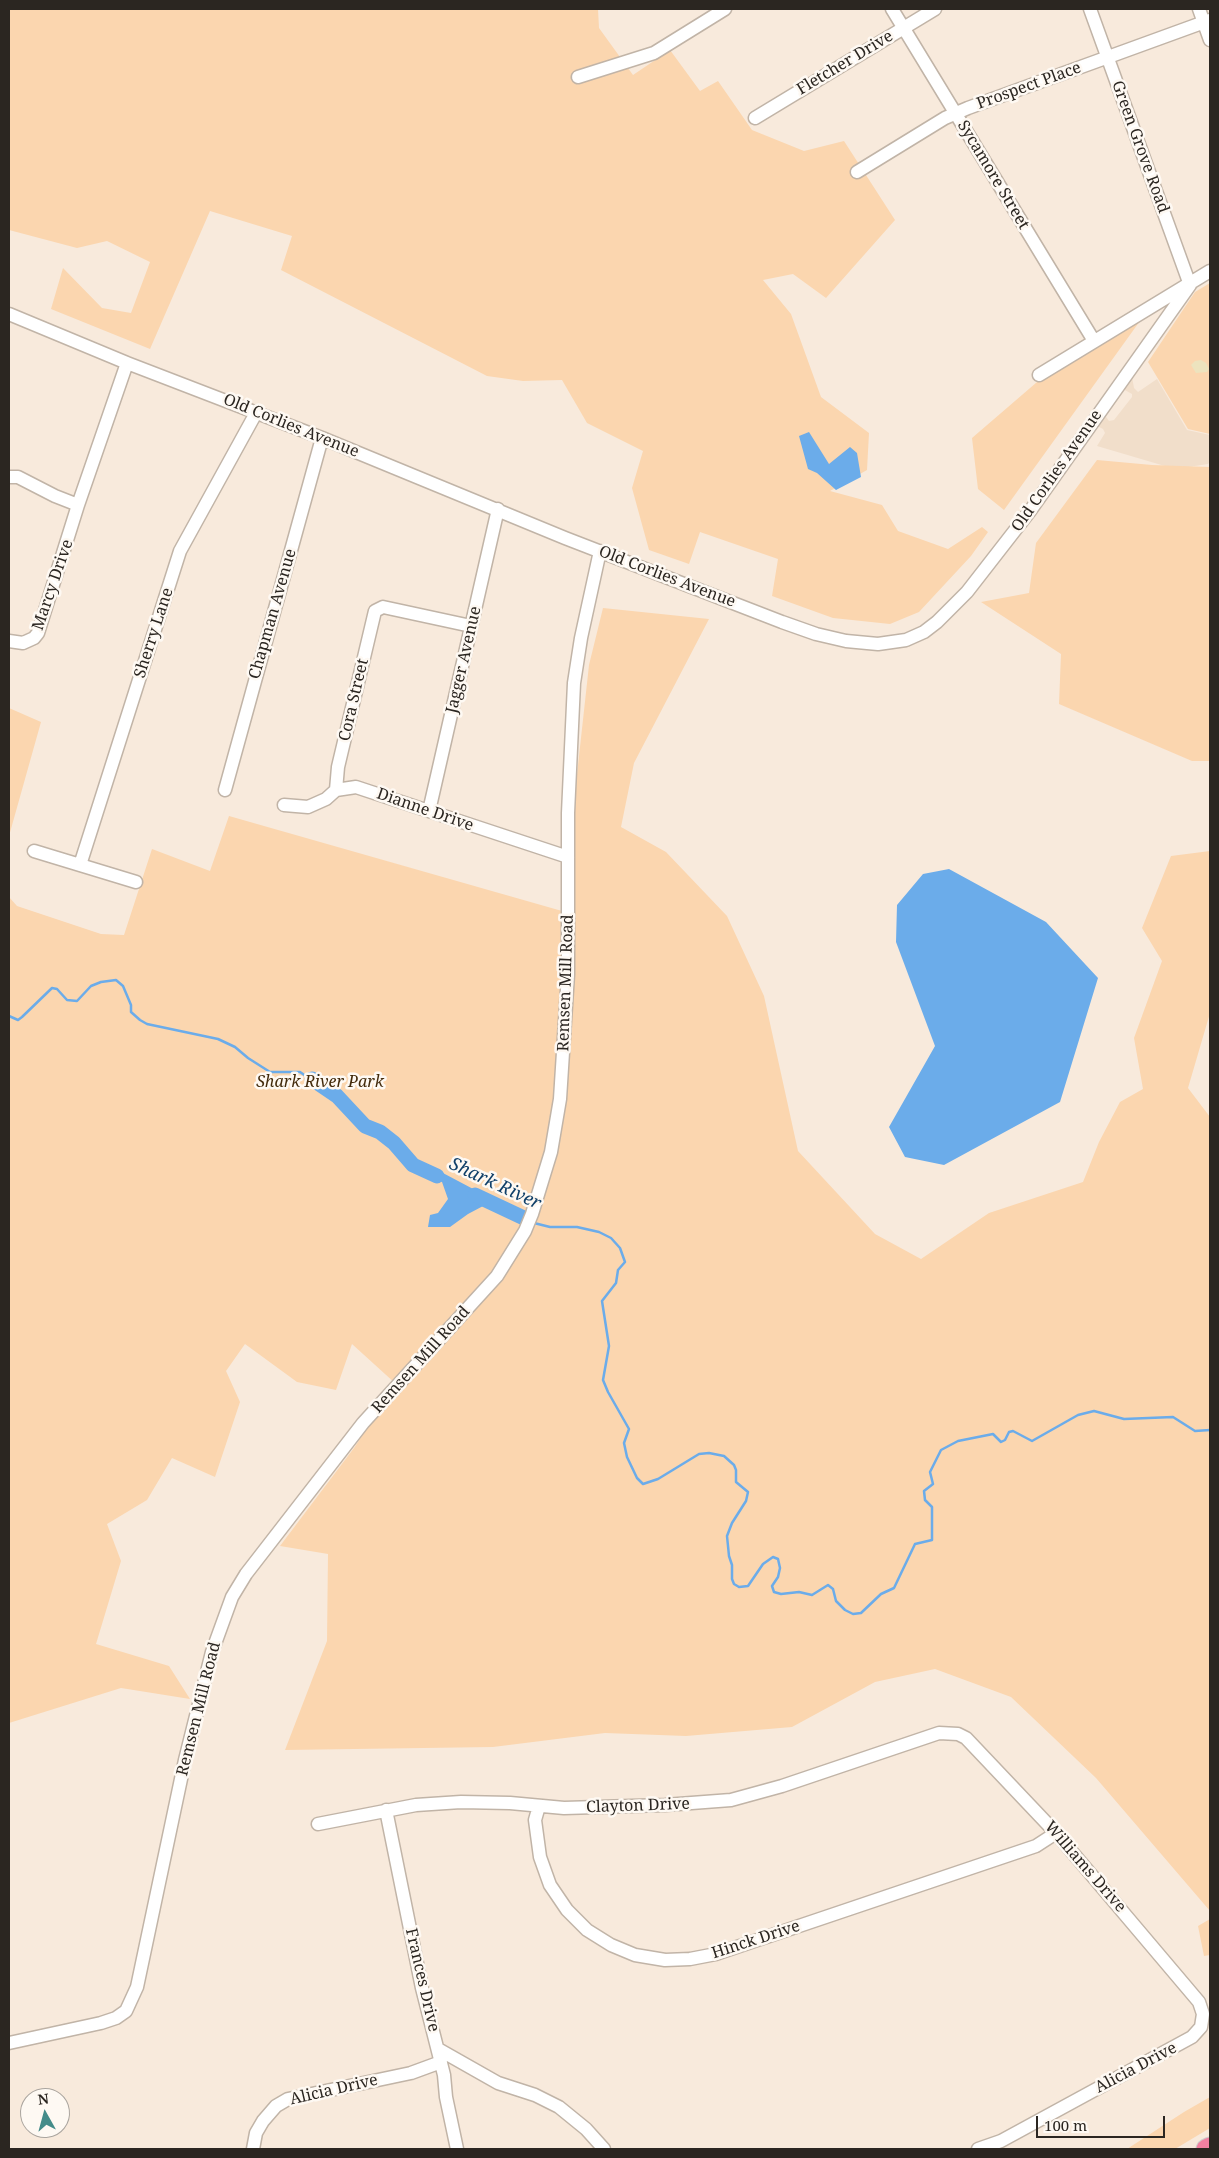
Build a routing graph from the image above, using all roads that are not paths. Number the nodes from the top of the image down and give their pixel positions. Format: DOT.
graph roads {
  1 [pos="725,9"];
  2 [pos="892,9"];
  3 [pos="935,9"];
  4 [pos="1090,9"];
  5 [pos="1199,9"];
  6 [pos="1207,21"];
  7 [pos="904,28"];
  8 [pos="1210,40"];
  9 [pos="1107,57"];
  10 [pos="578,78"];
  11 [pos="956,114"];
  12 [pos="755,118"];
  13 [pos="857,172"];
  14 [pos="1210,271"];
  15 [pos="1190,285"];
  16 [pos="9,314"];
  17 [pos="1094,340"];
  18 [pos="127,363"];
  19 [pos="1039,375"];
  20 [pos="256,413"];
  21 [pos="322,438"];
  22 [pos="9,477"];
  23 [pos="78,505"];
  24 [pos="498,509"];
  25 [pos="600,551"];
  26 [pos="471,626"];
  27 [pos="9,641"];
  28 [pos="225,790"];
  29 [pos="336,790"];
  30 [pos="284,805"];
  31 [pos="429,811"];
  32 [pos="34,850"];
  33 [pos="568,857"];
  34 [pos="80,865"];
  35 [pos="136,882"];
  36 [pos="950,1732"];
  37 [pos="539,1806"];
  38 [pos="386,1810"];
  39 [pos="318,1824"];
  40 [pos="1056,1833"];
  41 [pos="1203,2017"];
  42 [pos="9,2043"];
  43 [pos="438,2049"];
  44 [pos="441,2062"];
  45 [pos="1210,2147"];
  46 [pos="253,2149"];
  47 [pos="457,2149"];
  48 [pos="604,2149"];
  49 [pos="978,2149"];
  50 [pos="1206,2149"];
  1 -- 10 [label="street"];
  2 -- 7 [label="street, Sycamore Street"];
  3 -- 7 [label="street, Fletcher Drive"];
  4 -- 9 [label="street, Green Grove Road"];
  5 -- 6 [label="street"];
  6 -- 8 [label="street"];
  6 -- 9 [label="street, Prospect Place"];
  7 -- 11 [label="street, Sycamore Street"];
  7 -- 12 [label="street, Fletcher Drive"];
  9 -- 11 [label="street, Prospect Place"];
  9 -- 15 [label="street, Green Grove Road"];
  11 -- 13 [label="street, Prospect Place"];
  11 -- 17 [label="street, Sycamore Street"];
  14 -- 15 [label="street, Old Corlies Avenue"];
  15 -- 17 [label="street, Old Corlies Avenue"];
  15 -- 25 [label="street, Old Corlies Avenue"];
  16 -- 18 [label="street, Old Corlies Avenue"];
  17 -- 19 [label="street, Old Corlies Avenue"];
  18 -- 20 [label="street, Old Corlies Avenue"];
  18 -- 23 [label="street, Marcy Drive"];
  20 -- 21 [label="street, Old Corlies Avenue"];
  20 -- 34 [label="street, Sherry Lane"];
  21 -- 24 [label="street, Old Corlies Avenue"];
  21 -- 28 [label="street, Chapman Avenue"];
  22 -- 23 [label="street"];
  23 -- 27 [label="street, Marcy Drive"];
  24 -- 25 [label="street, Old Corlies Avenue"];
  24 -- 26 [label="street, Jagger Avenue"];
  25 -- 33 [label="street, Remsen Mill Road"];
  26 -- 29 [label="street, Cora Street"];
  26 -- 31 [label="street, Jagger Avenue"];
  29 -- 30 [label="street"];
  29 -- 31 [label="street, Dianne Drive"];
  31 -- 33 [label="street, Dianne Drive"];
  32 -- 34 [label="street"];
  33 -- 42 [label="street, Remsen Mill Road"];
  34 -- 35 [label="street"];
  36 -- 37 [label="street, Clayton Drive"];
  36 -- 40 [label="street, Williams Drive"];
  37 -- 38 [label="street, Clayton Drive"];
  37 -- 40 [label="street, Hinck Drive"];
  38 -- 39 [label="street, Clayton Drive"];
  38 -- 43 [label="street, Frances Drive"];
  40 -- 41 [label="street, Williams Drive"];
  41 -- 49 [label="street, Alicia Drive"];
  43 -- 44 [label="street, Frances Drive"];
  43 -- 48 [label="street"];
  44 -- 46 [label="street, Alicia Drive"];
  44 -- 47 [label="street, Frances Drive"];
  45 -- 50 [label="highway"];
}
